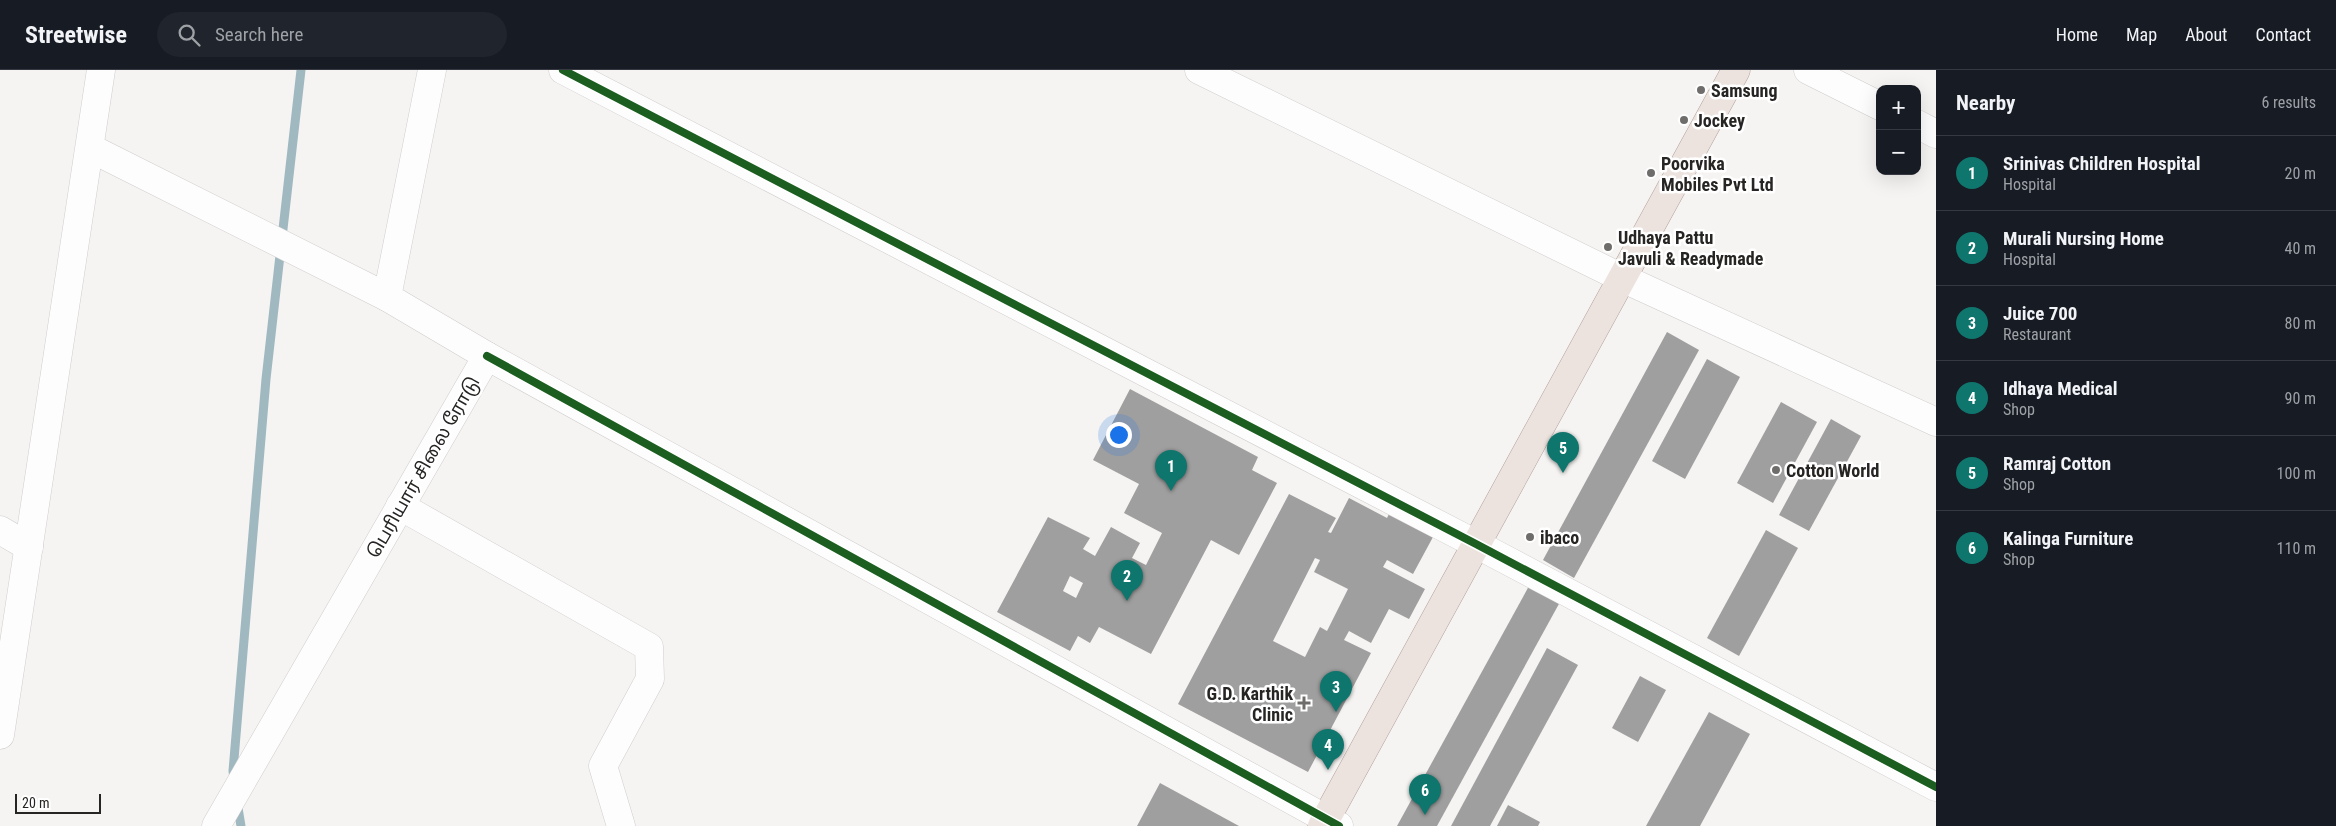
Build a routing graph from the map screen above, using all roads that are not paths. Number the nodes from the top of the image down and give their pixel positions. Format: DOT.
graph roads {
  1 [pos="101,70"];
  2 [pos="432,70"];
  3 [pos="563,70"];
  4 [pos="1199,70"];
  5 [pos="1736,70"];
  6 [pos="1808,70"];
  7 [pos="1876,104"];
  8 [pos="1921,126"];
  9 [pos="1936,134"];
  10 [pos="90,148"];
  11 [pos="1622,278"];
  12 [pos="387,296"];
  13 [pos="487,356"];
  14 [pos="1936,422"];
  15 [pos="400,506"];
  16 [pos="0,530"];
  17 [pos="1476,544"];
  18 [pos="29,547"];
  19 [pos="0,735"];
  20 [pos="1936,787"];
  21 [pos="1329,824"];
  22 [pos="216,826"];
  23 [pos="621,826"];
  1 -- 10 [label="street"];
  2 -- 12 [label="street"];
  3 -- 17 [label="street"];
  4 -- 11 [label="street"];
  5 -- 11 [label="main road"];
  6 -- 7 [label="street"];
  8 -- 9 [label="street"];
  10 -- 12 [label="street, பெரியார் சிலை ரோடு"];
  10 -- 18 [label="street"];
  11 -- 14 [label="street"];
  11 -- 17 [label="main road"];
  12 -- 13 [label="street, பெரியார் சிலை ரோடு"];
  13 -- 15 [label="street, பெரியார் சிலை ரோடு"];
  13 -- 21 [label="street"];
  15 -- 22 [label="street, பெரியார் சிலை ரோடு"];
  15 -- 23 [label="street"];
  16 -- 18 [label="street"];
  17 -- 20 [label="street"];
  17 -- 21 [label="main road"];
  18 -- 19 [label="street"];
}
